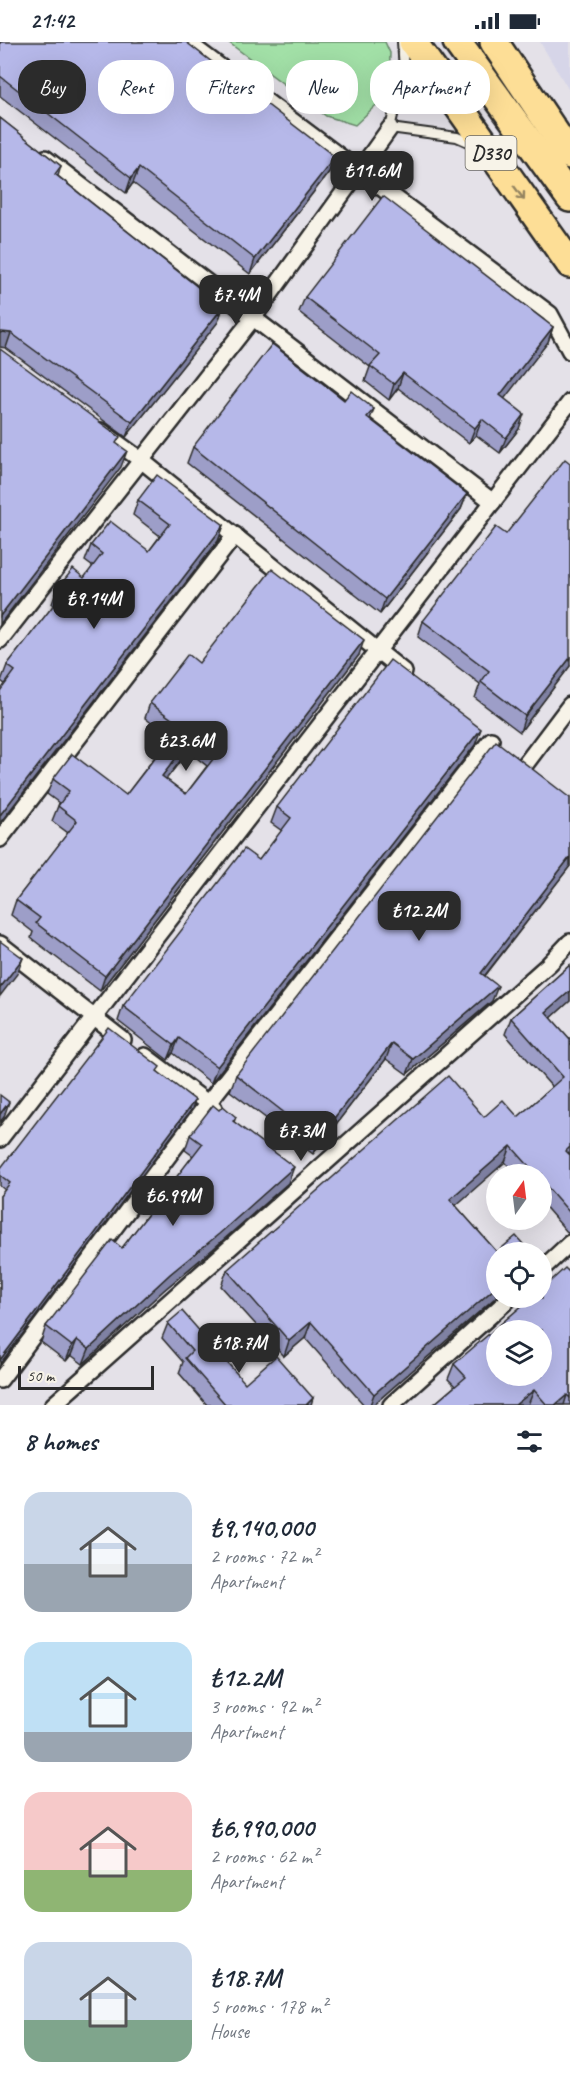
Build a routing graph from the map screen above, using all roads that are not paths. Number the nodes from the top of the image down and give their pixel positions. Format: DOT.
graph roads {
  1 [pos="187,42"];
  2 [pos="402,42"];
  3 [pos="413,42"];
  4 [pos="457,42"];
  5 [pos="494,42"];
  6 [pos="390,128"];
  7 [pos="488,150"];
  8 [pos="38,153"];
  9 [pos="570,155"];
  10 [pos="357,170"];
  11 [pos="570,198"];
  12 [pos="570,264"];
  13 [pos="253,318"];
  14 [pos="570,351"];
  15 [pos="570,402"];
  16 [pos="94,425"];
  17 [pos="141,460"];
  18 [pos="492,502"];
  19 [pos="235,535"];
  20 [pos="0,640"];
  21 [pos="378,650"];
  22 [pos="412,678"];
  23 [pos="570,705"];
  24 [pos="491,740"];
  25 [pos="524,766"];
  26 [pos="0,839"];
  27 [pos="570,942"];
  28 [pos="0,944"];
  29 [pos="94,1018"];
  30 [pos="208,1103"];
  31 [pos="226,1117"];
  32 [pos="0,1139"];
  33 [pos="570,1243"];
  34 [pos="552,1260"];
  35 [pos="499,1308"];
  36 [pos="0,1380"];
  37 [pos="52,1405"];
  38 [pos="391,1405"];
  1 -- 10 [label="street"];
  2 -- 6 [label="lane"];
  3 -- 7 [label="highway, D330"];
  4 -- 11 [label="highway, D330"];
  5 -- 9 [label="highway"];
  6 -- 7 [label="lane"];
  6 -- 10 [label="street"];
  7 -- 12 [label="highway, D330, one-way"];
  8 -- 13 [label="street"];
  10 -- 13 [label="street"];
  10 -- 14 [label="street"];
  13 -- 17 [label="street"];
  13 -- 18 [label="street"];
  15 -- 18 [label="street"];
  16 -- 17 [label="street"];
  17 -- 19 [label="street"];
  17 -- 20 [label="street"];
  18 -- 21 [label="street"];
  19 -- 21 [label="street"];
  19 -- 26 [label="street"];
  21 -- 22 [label="street"];
  21 -- 29 [label="street"];
  23 -- 25 [label="street"];
  24 -- 30 [label="street"];
  27 -- 37 [label="street"];
  28 -- 29 [label="street"];
  29 -- 30 [label="street"];
  29 -- 32 [label="street"];
  30 -- 31 [label="street"];
  30 -- 36 [label="street"];
  33 -- 34 [label="street"];
  35 -- 38 [label="street"];
}
